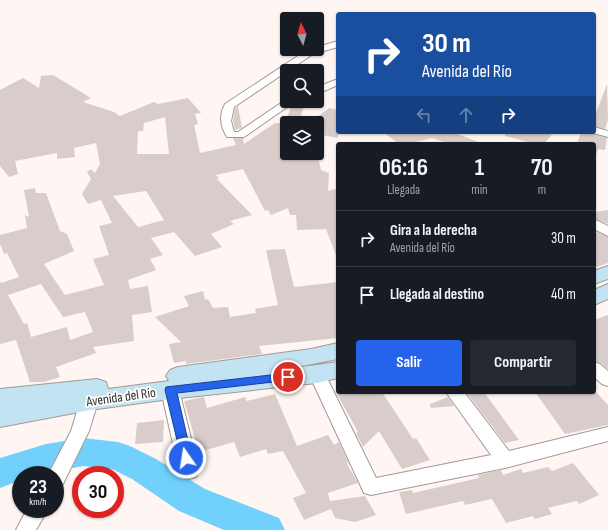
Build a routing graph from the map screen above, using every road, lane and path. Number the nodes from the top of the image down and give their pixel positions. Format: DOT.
graph roads {
  1 [pos="336,45"];
  2 [pos="294,64"];
  3 [pos="280,73"];
  4 [pos="336,83"];
  5 [pos="324,88"];
  6 [pos="280,108"];
  7 [pos="596,131"];
  8 [pos="608,134"];
  9 [pos="596,224"];
  10 [pos="608,232"];
  11 [pos="608,272"];
  12 [pos="596,277"];
  13 [pos="608,291"];
  14 [pos="596,297"];
  15 [pos="336,351"];
  16 [pos="596,370"];
  17 [pos="327,372"];
  18 [pos="608,380"];
  19 [pos="170,390"];
  20 [pos="457,394"];
  21 [pos="91,395"];
  22 [pos="0,398"];
  23 [pos="0,417"];
  24 [pos="608,434"];
  25 [pos="505,460"];
  26 [pos="62,466"];
  27 [pos="189,471"];
  28 [pos="32,518"];
  29 [pos="23,530"];
  1 -- 2 [label="street"];
  3 -- 6 [label="street"];
  4 -- 5 [label="street"];
  7 -- 8 [label="street"];
  9 -- 10 [label="street"];
  11 -- 12 [label="main road"];
  13 -- 14 [label="main road"];
  15 -- 21 [label="main road, Avenida del Río"];
  16 -- 18 [label="street"];
  17 -- 19 [label="main road, Avenida del Río"];
  17 -- 25 [label="street"];
  19 -- 21 [label="main road, Avenida del Río"];
  19 -- 27 [label="street"];
  20 -- 25 [label="street"];
  21 -- 22 [label="main road, Avenida del Río"];
  21 -- 23 [label="main road, Avenida del Río"];
  21 -- 26 [label="street"];
  24 -- 25 [label="street"];
  28 -- 29 [label="street"];
}
